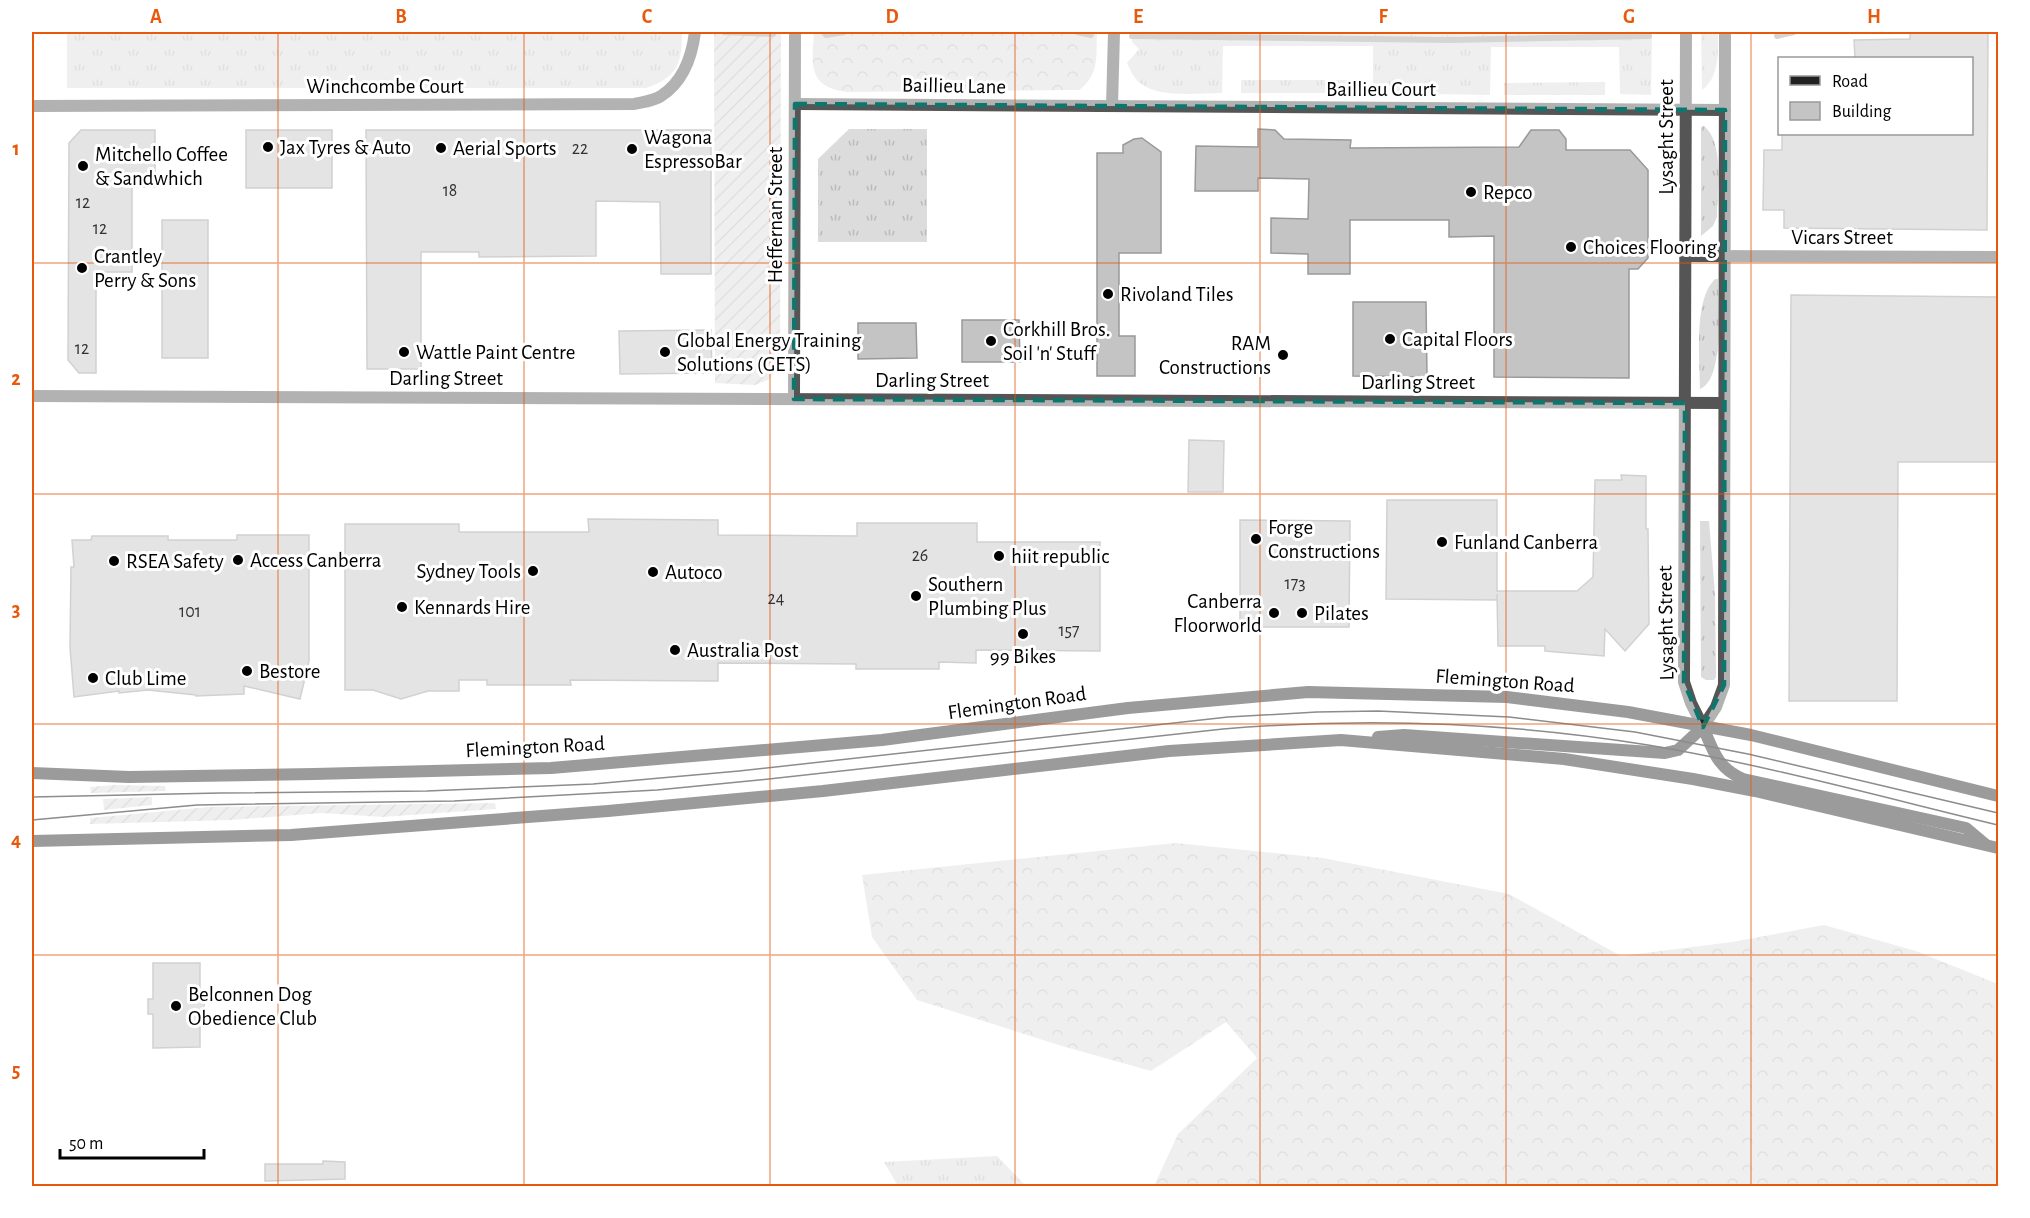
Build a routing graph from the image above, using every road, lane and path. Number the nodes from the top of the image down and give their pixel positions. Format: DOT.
graph roads {
  1 [pos="695,32"];
  2 [pos="795,32"];
  3 [pos="1114,32"];
  4 [pos="1686,32"];
  5 [pos="1725,32"];
  6 [pos="795,104"];
  7 [pos="32,106"];
  8 [pos="1112,106"];
  9 [pos="1686,110"];
  10 [pos="1725,110"];
  11 [pos="1686,256"];
  12 [pos="1725,256"];
  13 [pos="1998,257"];
  14 [pos="32,396"];
  15 [pos="794,399"];
  16 [pos="1685,403"];
  17 [pos="1725,403"];
  18 [pos="1703,727"];
  19 [pos="1341,740"];
  20 [pos="32,773"];
  21 [pos="1998,796"];
  22 [pos="32,841"];
  23 [pos="1994,847"];
  1 -- 7 [label="street, Winchcombe Court"];
  2 -- 6 [label="street, Heffernan Street"];
  3 -- 8 [label="street"];
  4 -- 9 [label="street, Lysaght Street"];
  5 -- 10 [label="street"];
  6 -- 8 [label="street, Baillieu Lane"];
  6 -- 15 [label="street, Heffernan Street"];
  8 -- 9 [label="street, Baillieu Court"];
  9 -- 10 [label="street, Baillieu Court"];
  9 -- 11 [label="street, Lysaght Street"];
  10 -- 12 [label="street"];
  11 -- 12 [label="street, Vicars Street"];
  11 -- 16 [label="street, Lysaght Street"];
  12 -- 13 [label="street, Vicars Street"];
  12 -- 17 [label="street"];
  14 -- 15 [label="street, Darling Street"];
  15 -- 16 [label="street, Darling Street"];
  16 -- 17 [label="street, Darling Street"];
  16 -- 18 [label="street, Lysaght Street"];
  17 -- 18 [label="street"];
  18 -- 19 [label="main road"];
  18 -- 20 [label="main road, Flemington Road"];
  18 -- 21 [label="main road, Flemington Road"];
  18 -- 23 [label="main road"];
  19 -- 22 [label="main road"];
  19 -- 23 [label="main road"];
}
